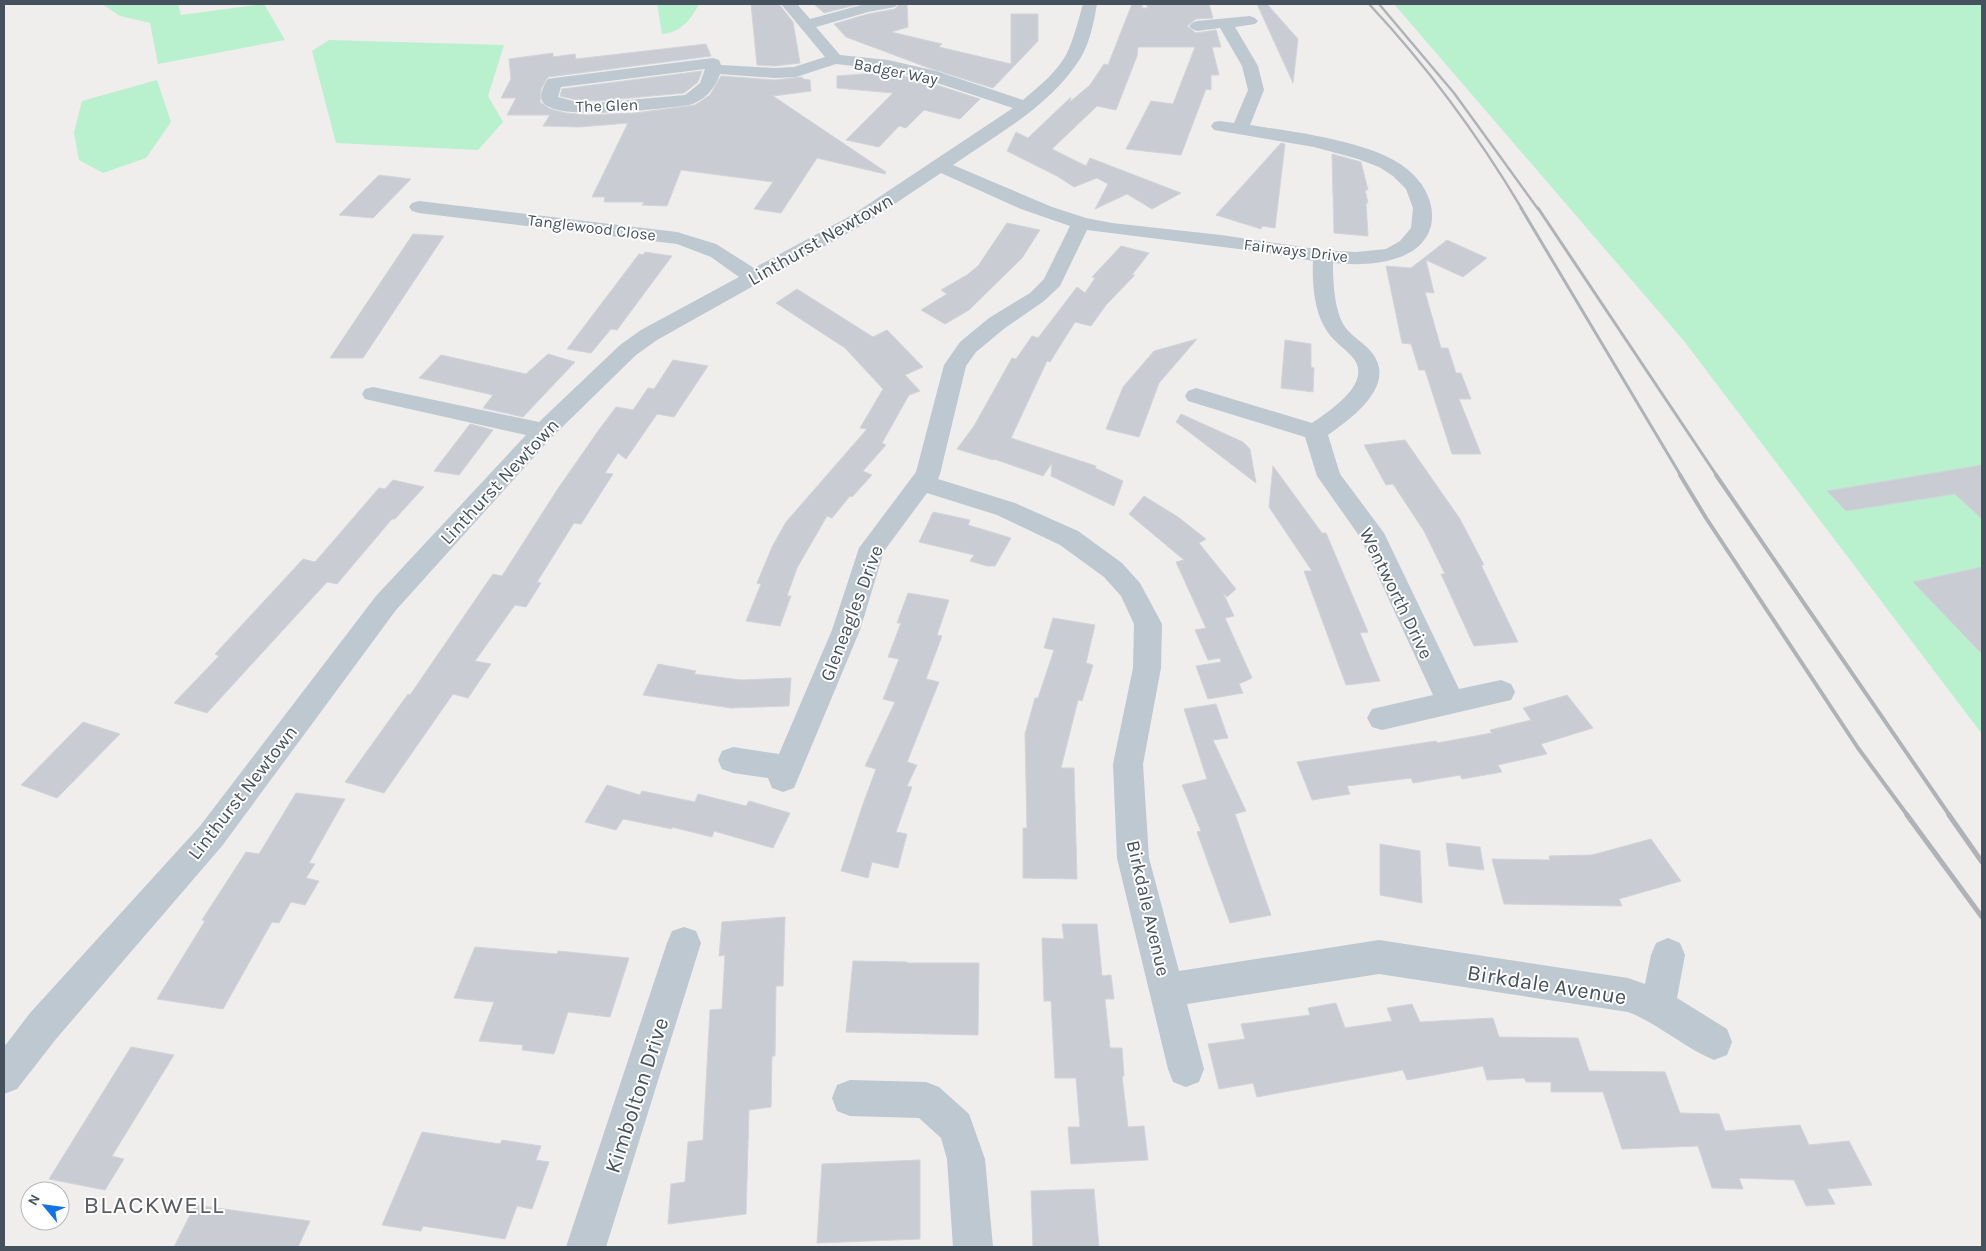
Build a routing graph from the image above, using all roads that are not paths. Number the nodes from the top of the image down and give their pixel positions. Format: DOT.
graph roads {
  1 [pos="789,4"];
  2 [pos="890,4"];
  3 [pos="1090,4"];
  4 [pos="1250,21"];
  5 [pos="805,24"];
  6 [pos="1225,24"];
  7 [pos="1197,26"];
  8 [pos="835,59"];
  9 [pos="713,69"];
  10 [pos="1026,106"];
  11 [pos="1220,126"];
  12 [pos="1240,129"];
  13 [pos="940,166"];
  14 [pos="418,208"];
  15 [pos="1081,223"];
  16 [pos="1323,256"];
  17 [pos="754,278"];
  18 [pos="1236,383"];
  19 [pos="373,394"];
  20 [pos="1196,396"];
  21 [pos="1224,404"];
  22 [pos="544,431"];
  23 [pos="1315,432"];
  24 [pos="924,483"];
  25 [pos="1501,692"];
  26 [pos="1451,703"];
  27 [pos="1382,718"];
  28 [pos="733,760"];
  29 [pos="684,943"];
  30 [pos="1668,955"];
  31 [pos="1167,990"];
  32 [pos="1658,1006"];
  33 [pos="1714,1042"];
  34 [pos="1186,1069"];
  35 [pos="4,1076"];
  36 [pos="850,1098"];
  37 [pos="586,1247"];
  38 [pos="973,1247"];
  1 -- 5 [label="street, Badger Way"];
  2 -- 5 [label="street"];
  3 -- 10 [label="street, Linthurst Newtown"];
  4 -- 6 [label="street"];
  5 -- 8 [label="street, Badger Way"];
  6 -- 7 [label="street"];
  6 -- 12 [label="street"];
  8 -- 9 [label="street, The Glen"];
  8 -- 10 [label="street, Badger Way"];
  9 -- 9 [label="street, The Glen"];
  10 -- 13 [label="street, Linthurst Newtown"];
  11 -- 12 [label="street, Fairways Drive"];
  12 -- 16 [label="street, Fairways Drive"];
  13 -- 15 [label="street, Fairways Drive"];
  13 -- 17 [label="street, Linthurst Newtown"];
  14 -- 17 [label="street, Tanglewood Close"];
  15 -- 16 [label="street, Fairways Drive"];
  15 -- 24 [label="street, Gleneagles Drive"];
  16 -- 23 [label="street"];
  17 -- 22 [label="street, Linthurst Newtown"];
  18 -- 21 [label="street"];
  19 -- 22 [label="street"];
  20 -- 21 [label="street"];
  21 -- 23 [label="street"];
  22 -- 35 [label="street, Linthurst Newtown"];
  23 -- 26 [label="street, Wentworth Drive"];
  24 -- 28 [label="street, Gleneagles Drive"];
  24 -- 31 [label="street, Birkdale Avenue"];
  25 -- 26 [label="street"];
  26 -- 27 [label="street"];
  29 -- 37 [label="street, Kimbolton Drive"];
  30 -- 32 [label="street"];
  31 -- 32 [label="street, Birkdale Avenue"];
  31 -- 34 [label="street, Birkdale Avenue"];
  32 -- 33 [label="street, Birkdale Avenue"];
  36 -- 38 [label="street"];
}
